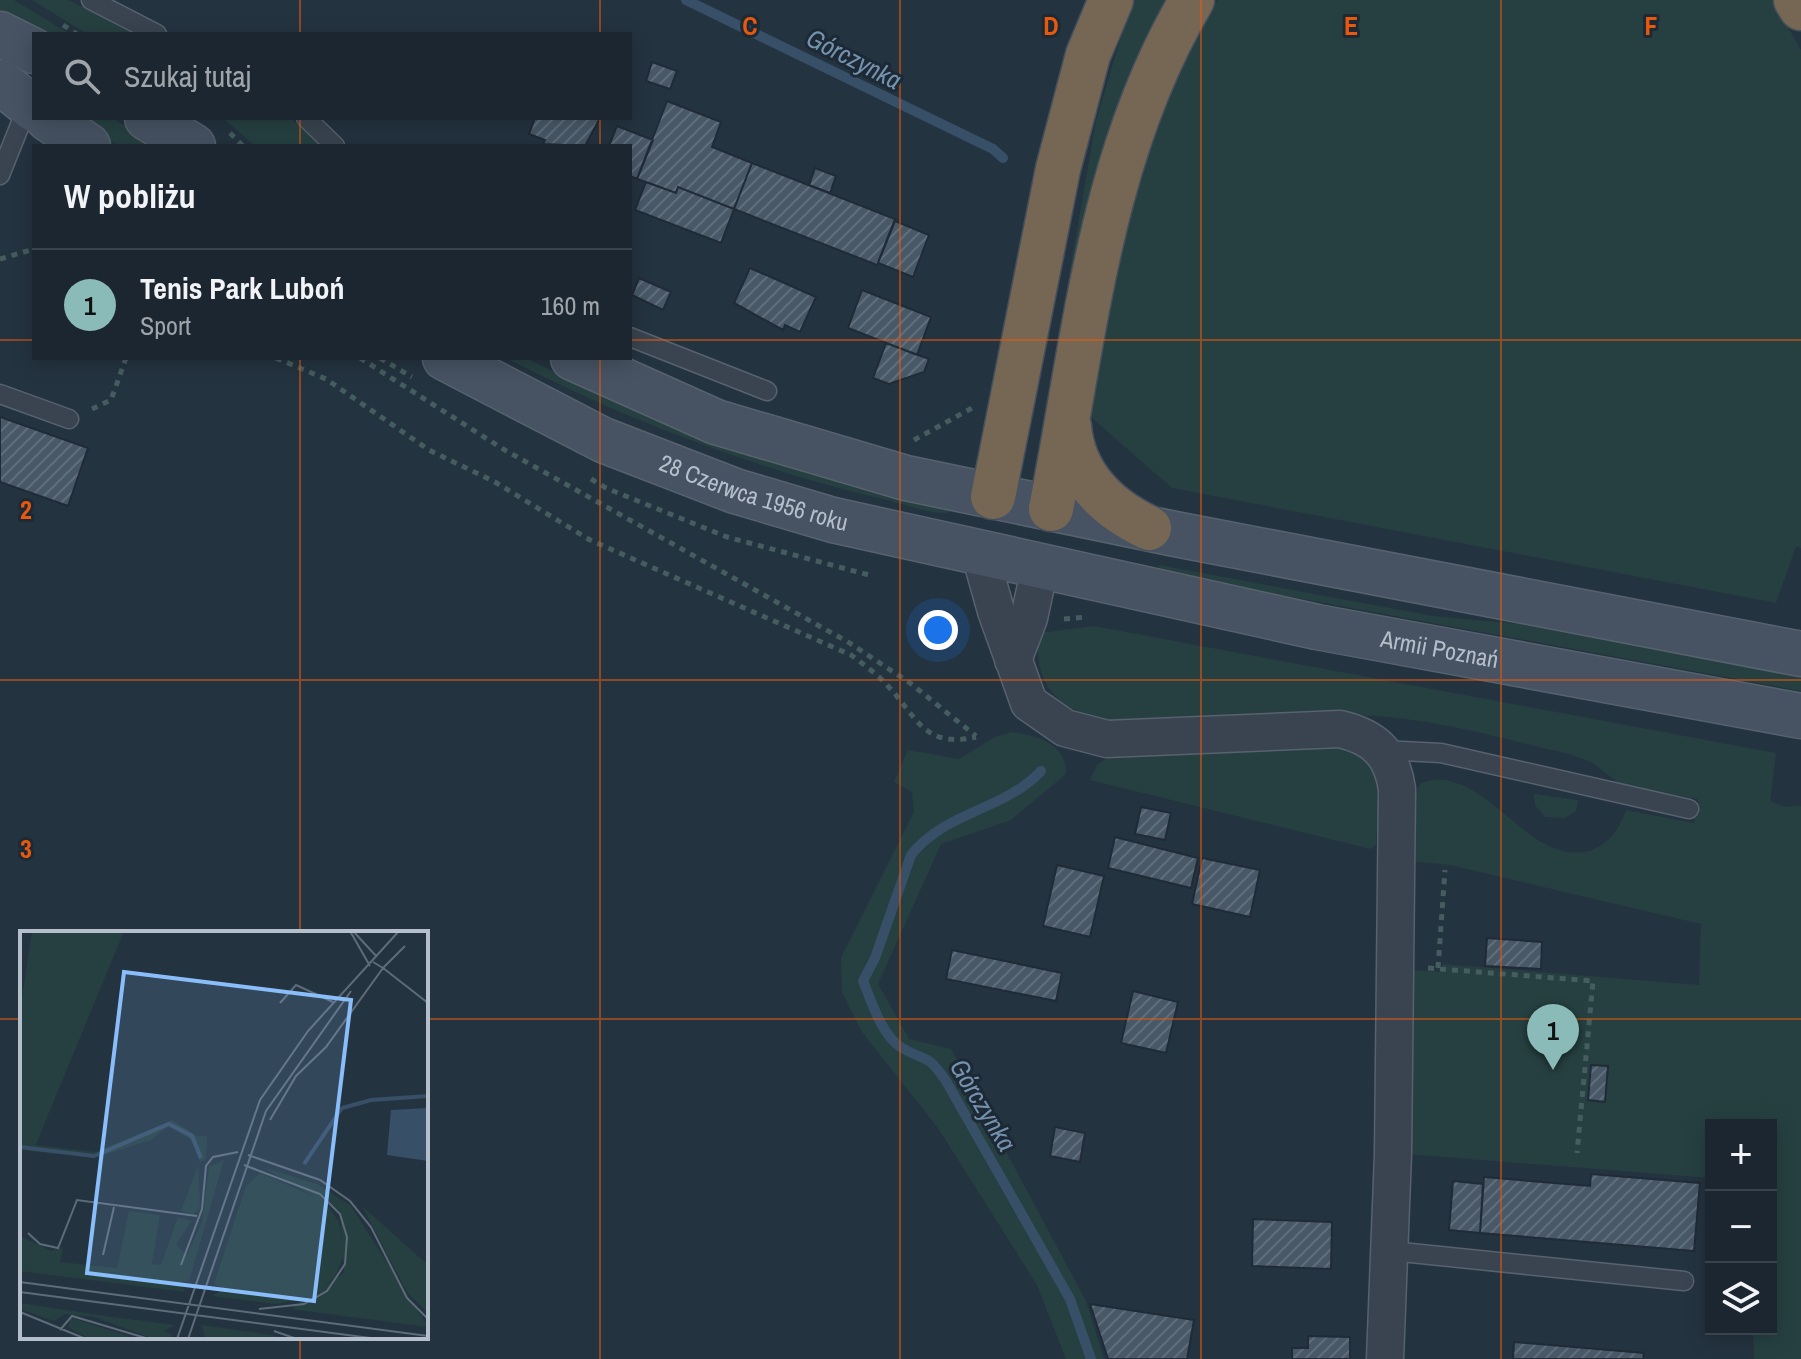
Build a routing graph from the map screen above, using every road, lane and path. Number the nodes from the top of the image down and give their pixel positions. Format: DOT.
graph roads {
  1 [pos="91,0"];
  2 [pos="1111,0"];
  3 [pos="1192,0"];
  4 [pos="1796,0"];
  5 [pos="1801,8"];
  6 [pos="153,32"];
  7 [pos="0,34"];
  8 [pos="32,50"];
  9 [pos="27,104"];
  10 [pos="50,120"];
  11 [pos="150,120"];
  12 [pos="308,120"];
  13 [pos="85,144"];
  14 [pos="190,144"];
  15 [pos="333,144"];
  16 [pos="0,175"];
  17 [pos="32,250"];
  18 [pos="0,259"];
  19 [pos="632,338"];
  20 [pos="125,360"];
  21 [pos="281,360"];
  22 [pos="363,360"];
  23 [pos="449,360"];
  24 [pos="577,360"];
  25 [pos="767,391"];
  26 [pos="0,394"];
  27 [pos="69,419"];
  28 [pos="1069,419"];
  29 [pos="993,497"];
  30 [pos="1051,509"];
  31 [pos="1149,528"];
  32 [pos="980,554"];
  33 [pos="1061,571"];
  34 [pos="1095,617"];
  35 [pos="1059,620"];
  36 [pos="1784,651"];
  37 [pos="1013,660"];
  38 [pos="1801,716"];
  39 [pos="1383,750"];
  40 [pos="1689,809"];
  41 [pos="1445,870"];
  42 [pos="1577,1153"];
  43 [pos="1391,1251"];
  44 [pos="1684,1281"];
  45 [pos="1385,1359"];
  1 -- 6 [label="lane"];
  2 -- 29 [label="highway"];
  3 -- 28 [label="highway"];
  4 -- 5 [label="highway"];
  7 -- 8 [label="main road"];
  9 -- 16 [label="lane"];
  10 -- 13 [label="main road"];
  11 -- 14 [label="main road"];
  12 -- 15 [label="lane"];
  17 -- 18 [label="path"];
  19 -- 25 [label="lane"];
  20 -- 27 [label="path"];
  21 -- 22 [label="path"];
  23 -- 32 [label="main road, 28 Czerwca 1956 roku"];
  24 -- 29 [label="main road"];
  26 -- 27 [label="lane"];
  28 -- 30 [label="highway"];
  28 -- 31 [label="highway"];
  29 -- 30 [label="main road"];
  29 -- 32 [label="main road"];
  30 -- 31 [label="main road"];
  30 -- 33 [label="main road"];
  31 -- 36 [label="main road"];
  32 -- 33 [label="main road, 28 Czerwca 1956 roku"];
  32 -- 37 [label="street"];
  33 -- 37 [label="street"];
  33 -- 38 [label="main road, Armii Poznań"];
  34 -- 35 [label="path"];
  37 -- 39 [label="street"];
  39 -- 40 [label="lane"];
  39 -- 43 [label="street"];
  41 -- 42 [label="path"];
  43 -- 44 [label="lane"];
  43 -- 45 [label="street"];
}
